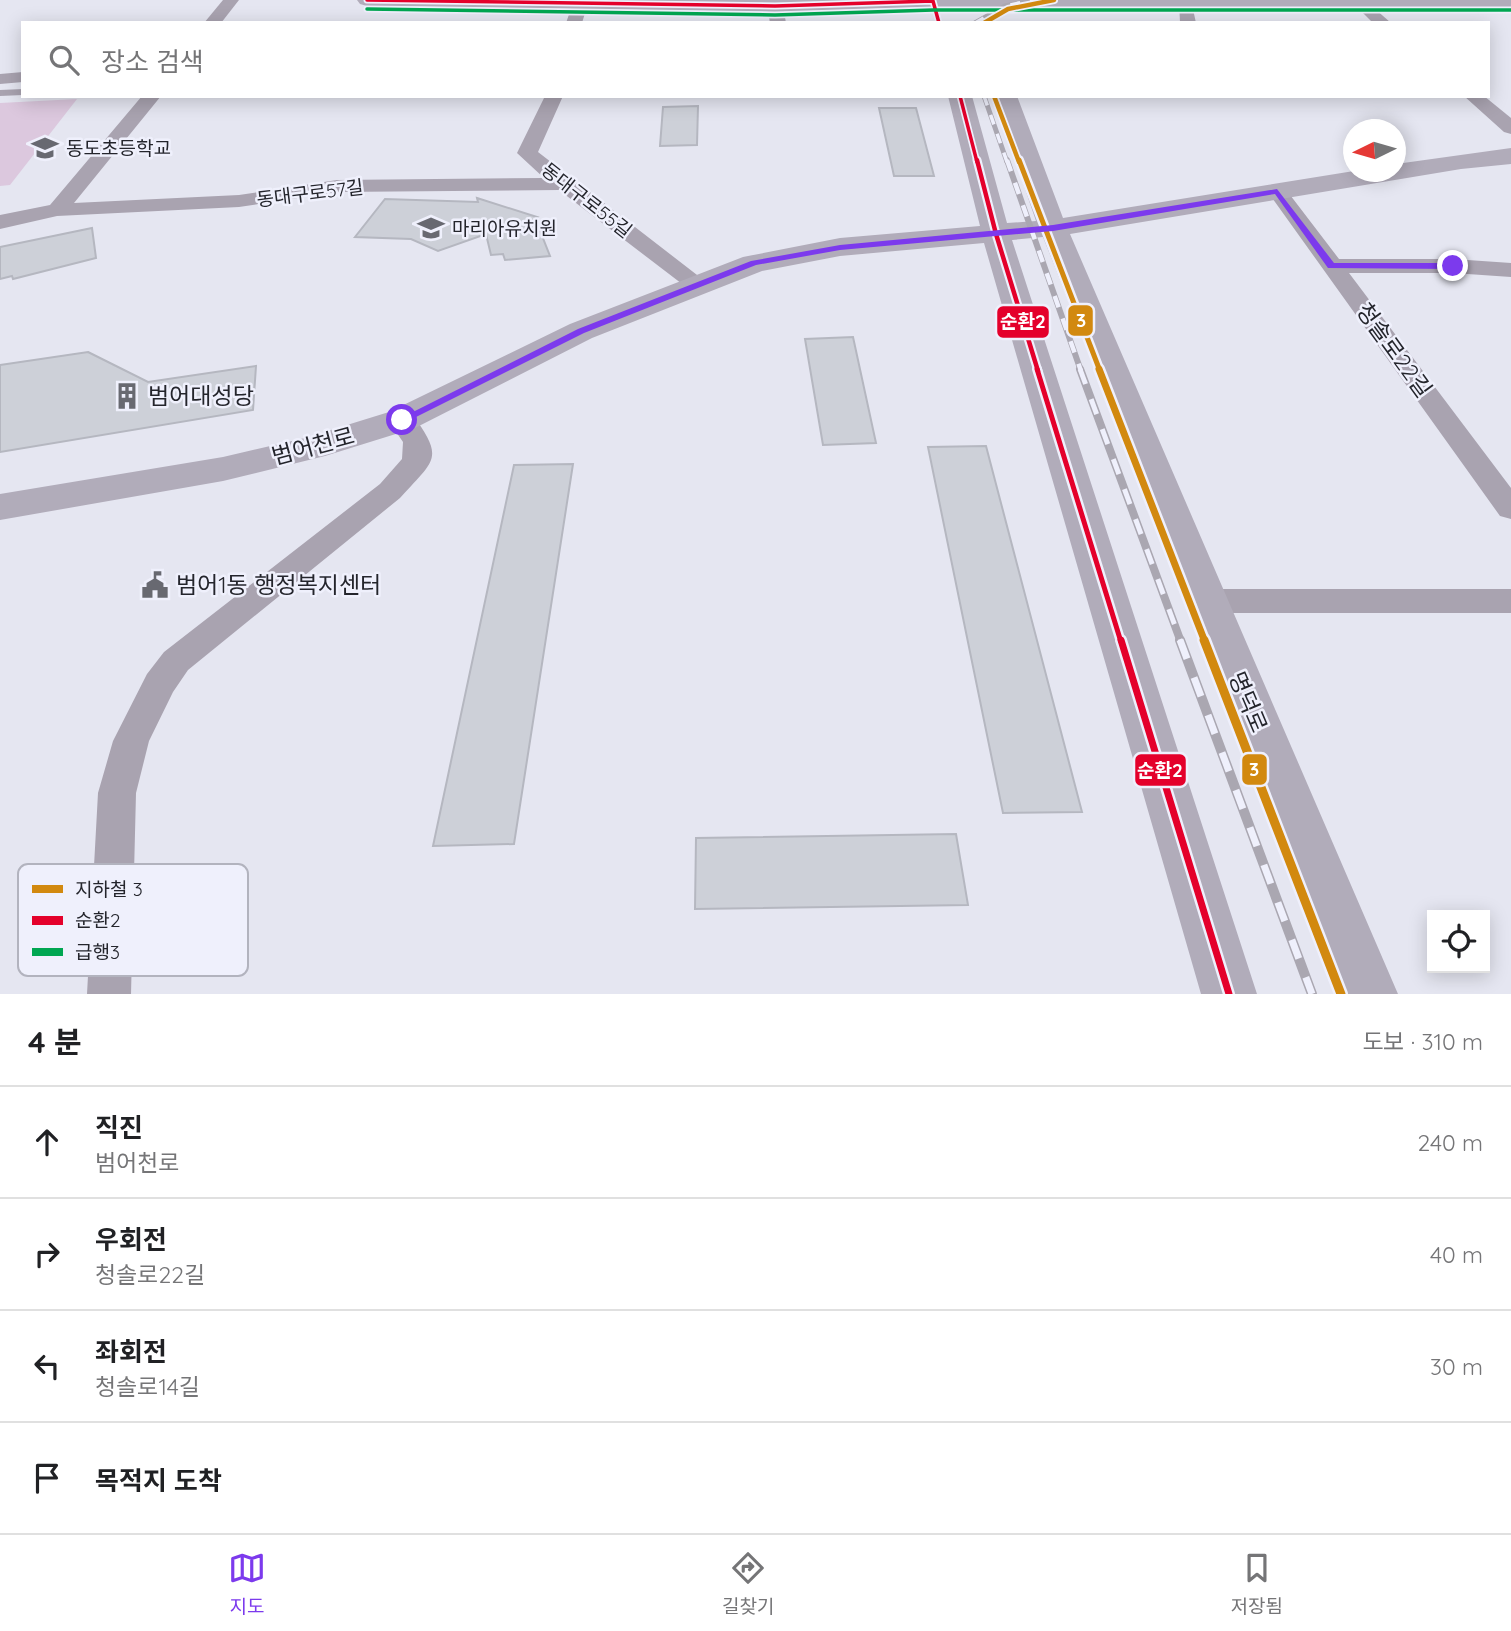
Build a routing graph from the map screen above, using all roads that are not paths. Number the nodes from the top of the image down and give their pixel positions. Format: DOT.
graph roads {
  1 [pos="231,0"];
  2 [pos="367,0"];
  3 [pos="830,0"];
  4 [pos="933,0"];
  5 [pos="965,0"];
  6 [pos="1112,0"];
  7 [pos="1357,1"];
  8 [pos="1511,1"];
  9 [pos="1139,2"];
  10 [pos="1185,2"];
  11 [pos="580,3"];
  12 [pos="782,11"];
  13 [pos="214,21"];
  14 [pos="575,21"];
  15 [pos="938,21"];
  16 [pos="973,21"];
  17 [pos="1188,21"];
  18 [pos="1381,21"];
  19 [pos="21,77"];
  20 [pos="0,79"];
  21 [pos="21,92"];
  22 [pos="0,93"];
  23 [pos="150,98"];
  24 [pos="553,98"];
  25 [pos="961,98"];
  26 [pos="1006,98"];
  27 [pos="1475,98"];
  28 [pos="1511,128"];
  29 [pos="1511,156"];
  30 [pos="564,184"];
  31 [pos="1277,191"];
  32 [pos="57,210"];
  33 [pos="0,222"];
  34 [pos="1053,228"];
  35 [pos="996,234"];
  36 [pos="1331,266"];
  37 [pos="1511,270"];
  38 [pos="698,285"];
  39 [pos="402,420"];
  40 [pos="0,507"];
  41 [pos="1511,509"];
  42 [pos="1207,601"];
  43 [pos="1511,601"];
  44 [pos="114,864"];
  45 [pos="110,976"];
  46 [pos="109,994"];
  47 [pos="1229,994"];
  48 [pos="1370,994"];
  1 -- 13 [label="street"];
  2 -- 11 [label="main road"];
  3 -- 12 [label="main road"];
  4 -- 5 [label="main road"];
  4 -- 12 [label="main road"];
  4 -- 15 [label="main road"];
  5 -- 9 [label="main road"];
  5 -- 16 [label="main road"];
  6 -- 9 [label="main road"];
  7 -- 8 [label="main road"];
  7 -- 10 [label="main road"];
  7 -- 18 [label="street"];
  9 -- 10 [label="main road"];
  10 -- 17 [label="street"];
  11 -- 12 [label="main road"];
  11 -- 14 [label="street"];
  19 -- 20 [label="street"];
  21 -- 22 [label="lane"];
  23 -- 32 [label="street"];
  24 -- 30 [label="street, 동대구로55길"];
  25 -- 35 [label="main road"];
  26 -- 34 [label="main road, 명덕로"];
  27 -- 28 [label="street"];
  29 -- 31 [label="main road, 범어천로"];
  30 -- 32 [label="street, 동대구로57길"];
  30 -- 38 [label="street, 동대구로55길"];
  31 -- 34 [label="main road, 범어천로"];
  31 -- 36 [label="street, 청솔로22길"];
  32 -- 33 [label="street, 동대구로57길"];
  34 -- 35 [label="main road, 범어천로"];
  34 -- 42 [label="main road, 명덕로"];
  35 -- 38 [label="main road, 범어천로"];
  35 -- 47 [label="main road"];
  36 -- 37 [label="street"];
  36 -- 41 [label="street, 청솔로22길"];
  38 -- 39 [label="main road, 범어천로"];
  39 -- 40 [label="main road, 범어천로"];
  39 -- 44 [label="street"];
  42 -- 43 [label="street"];
  42 -- 48 [label="main road, 명덕로"];
  45 -- 46 [label="street"];
}
